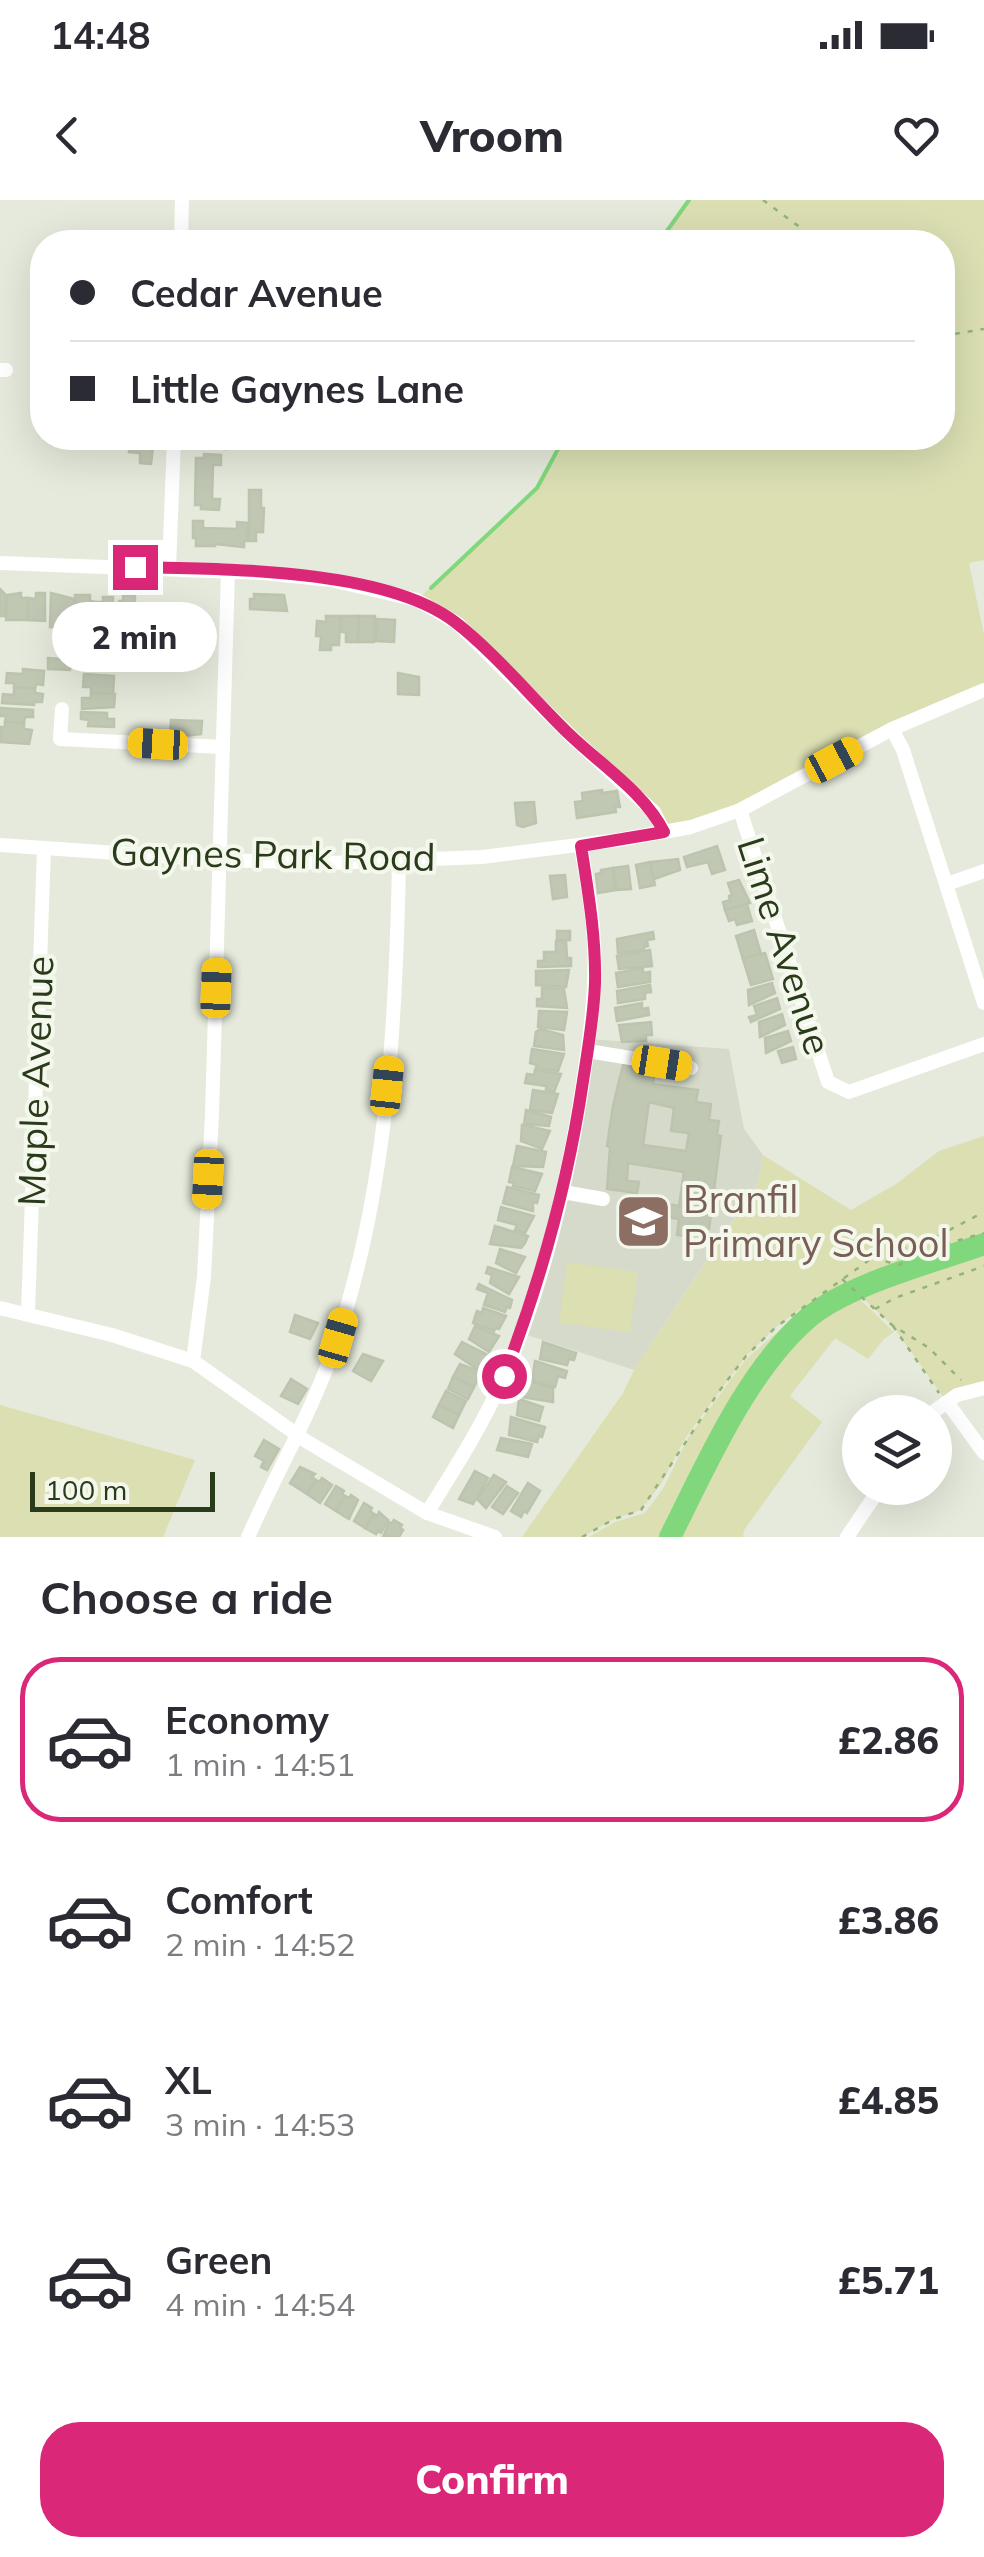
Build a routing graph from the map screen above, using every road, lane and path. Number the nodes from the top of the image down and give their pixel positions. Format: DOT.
graph roads {
  1 [pos="182,200"];
  2 [pos="763,200"];
  3 [pos="181,230"];
  4 [pos="804,230"];
  5 [pos="984,329"];
  6 [pos="955,334"];
  7 [pos="174,450"];
  8 [pos="0,563"];
  9 [pos="169,568"];
  10 [pos="228,571"];
  11 [pos="984,690"];
  12 [pos="62,709"];
  13 [pos="892,729"];
  14 [pos="224,747"];
  15 [pos="740,810"];
  16 [pos="664,832"];
  17 [pos="0,845"];
  18 [pos="581,846"];
  19 [pos="44,848"];
  20 [pos="220,860"];
  21 [pos="400,861"];
  22 [pos="984,871"];
  23 [pos="948,884"];
  24 [pos="984,1003"];
  25 [pos="984,1045"];
  26 [pos="588,1051"];
  27 [pos="692,1068"];
  28 [pos="563,1192"];
  29 [pos="602,1199"];
  30 [pos="984,1212"];
  31 [pos="984,1233"];
  32 [pos="872,1258"];
  33 [pos="984,1266"];
  34 [pos="841,1278"];
  35 [pos="0,1308"];
  36 [pos="875,1310"];
  37 [pos="28,1313"];
  38 [pos="892,1325"];
  39 [pos="193,1361"];
  40 [pos="979,1389"];
  41 [pos="942,1395"];
  42 [pos="952,1400"];
  43 [pos="952,1409"];
  44 [pos="299,1436"];
  45 [pos="984,1453"];
  46 [pos="869,1505"];
  47 [pos="426,1513"];
  48 [pos="248,1537"];
  49 [pos="496,1537"];
  50 [pos="582,1537"];
  51 [pos="848,1537"];
  1 -- 3 [label="street"];
  2 -- 4 [label="path"];
  5 -- 6 [label="path"];
  7 -- 9 [label="street"];
  8 -- 9 [label="street"];
  9 -- 10 [label="street"];
  10 -- 14 [label="street"];
  10 -- 16 [label="street"];
  11 -- 13 [label="street, Gaynes Park Road"];
  12 -- 14 [label="street"];
  13 -- 15 [label="street, Gaynes Park Road"];
  13 -- 23 [label="street"];
  14 -- 20 [label="street"];
  15 -- 16 [label="street, Gaynes Park Road"];
  15 -- 25 [label="street, Lime Avenue"];
  16 -- 18 [label="street, Gaynes Park Road"];
  17 -- 19 [label="street, Gaynes Park Road"];
  18 -- 21 [label="street, Gaynes Park Road"];
  18 -- 26 [label="street"];
  19 -- 20 [label="street, Gaynes Park Road"];
  19 -- 37 [label="street, Maple Avenue"];
  20 -- 21 [label="street, Gaynes Park Road"];
  20 -- 39 [label="street"];
  21 -- 44 [label="street"];
  22 -- 23 [label="street"];
  23 -- 24 [label="street"];
  26 -- 27 [label="street"];
  26 -- 28 [label="street"];
  28 -- 29 [label="street"];
  28 -- 47 [label="street"];
  30 -- 32 [label="path"];
  31 -- 32 [label="path"];
  32 -- 34 [label="path"];
  33 -- 36 [label="path"];
  34 -- 36 [label="path"];
  34 -- 50 [label="path"];
  35 -- 37 [label="street"];
  36 -- 38 [label="path"];
  37 -- 39 [label="street"];
  38 -- 40 [label="path"];
  38 -- 41 [label="path"];
  39 -- 44 [label="street"];
  40 -- 42 [label="street"];
  43 -- 45 [label="street"];
  44 -- 47 [label="street"];
  44 -- 48 [label="street"];
  46 -- 51 [label="street"];
  47 -- 49 [label="street"];
}
